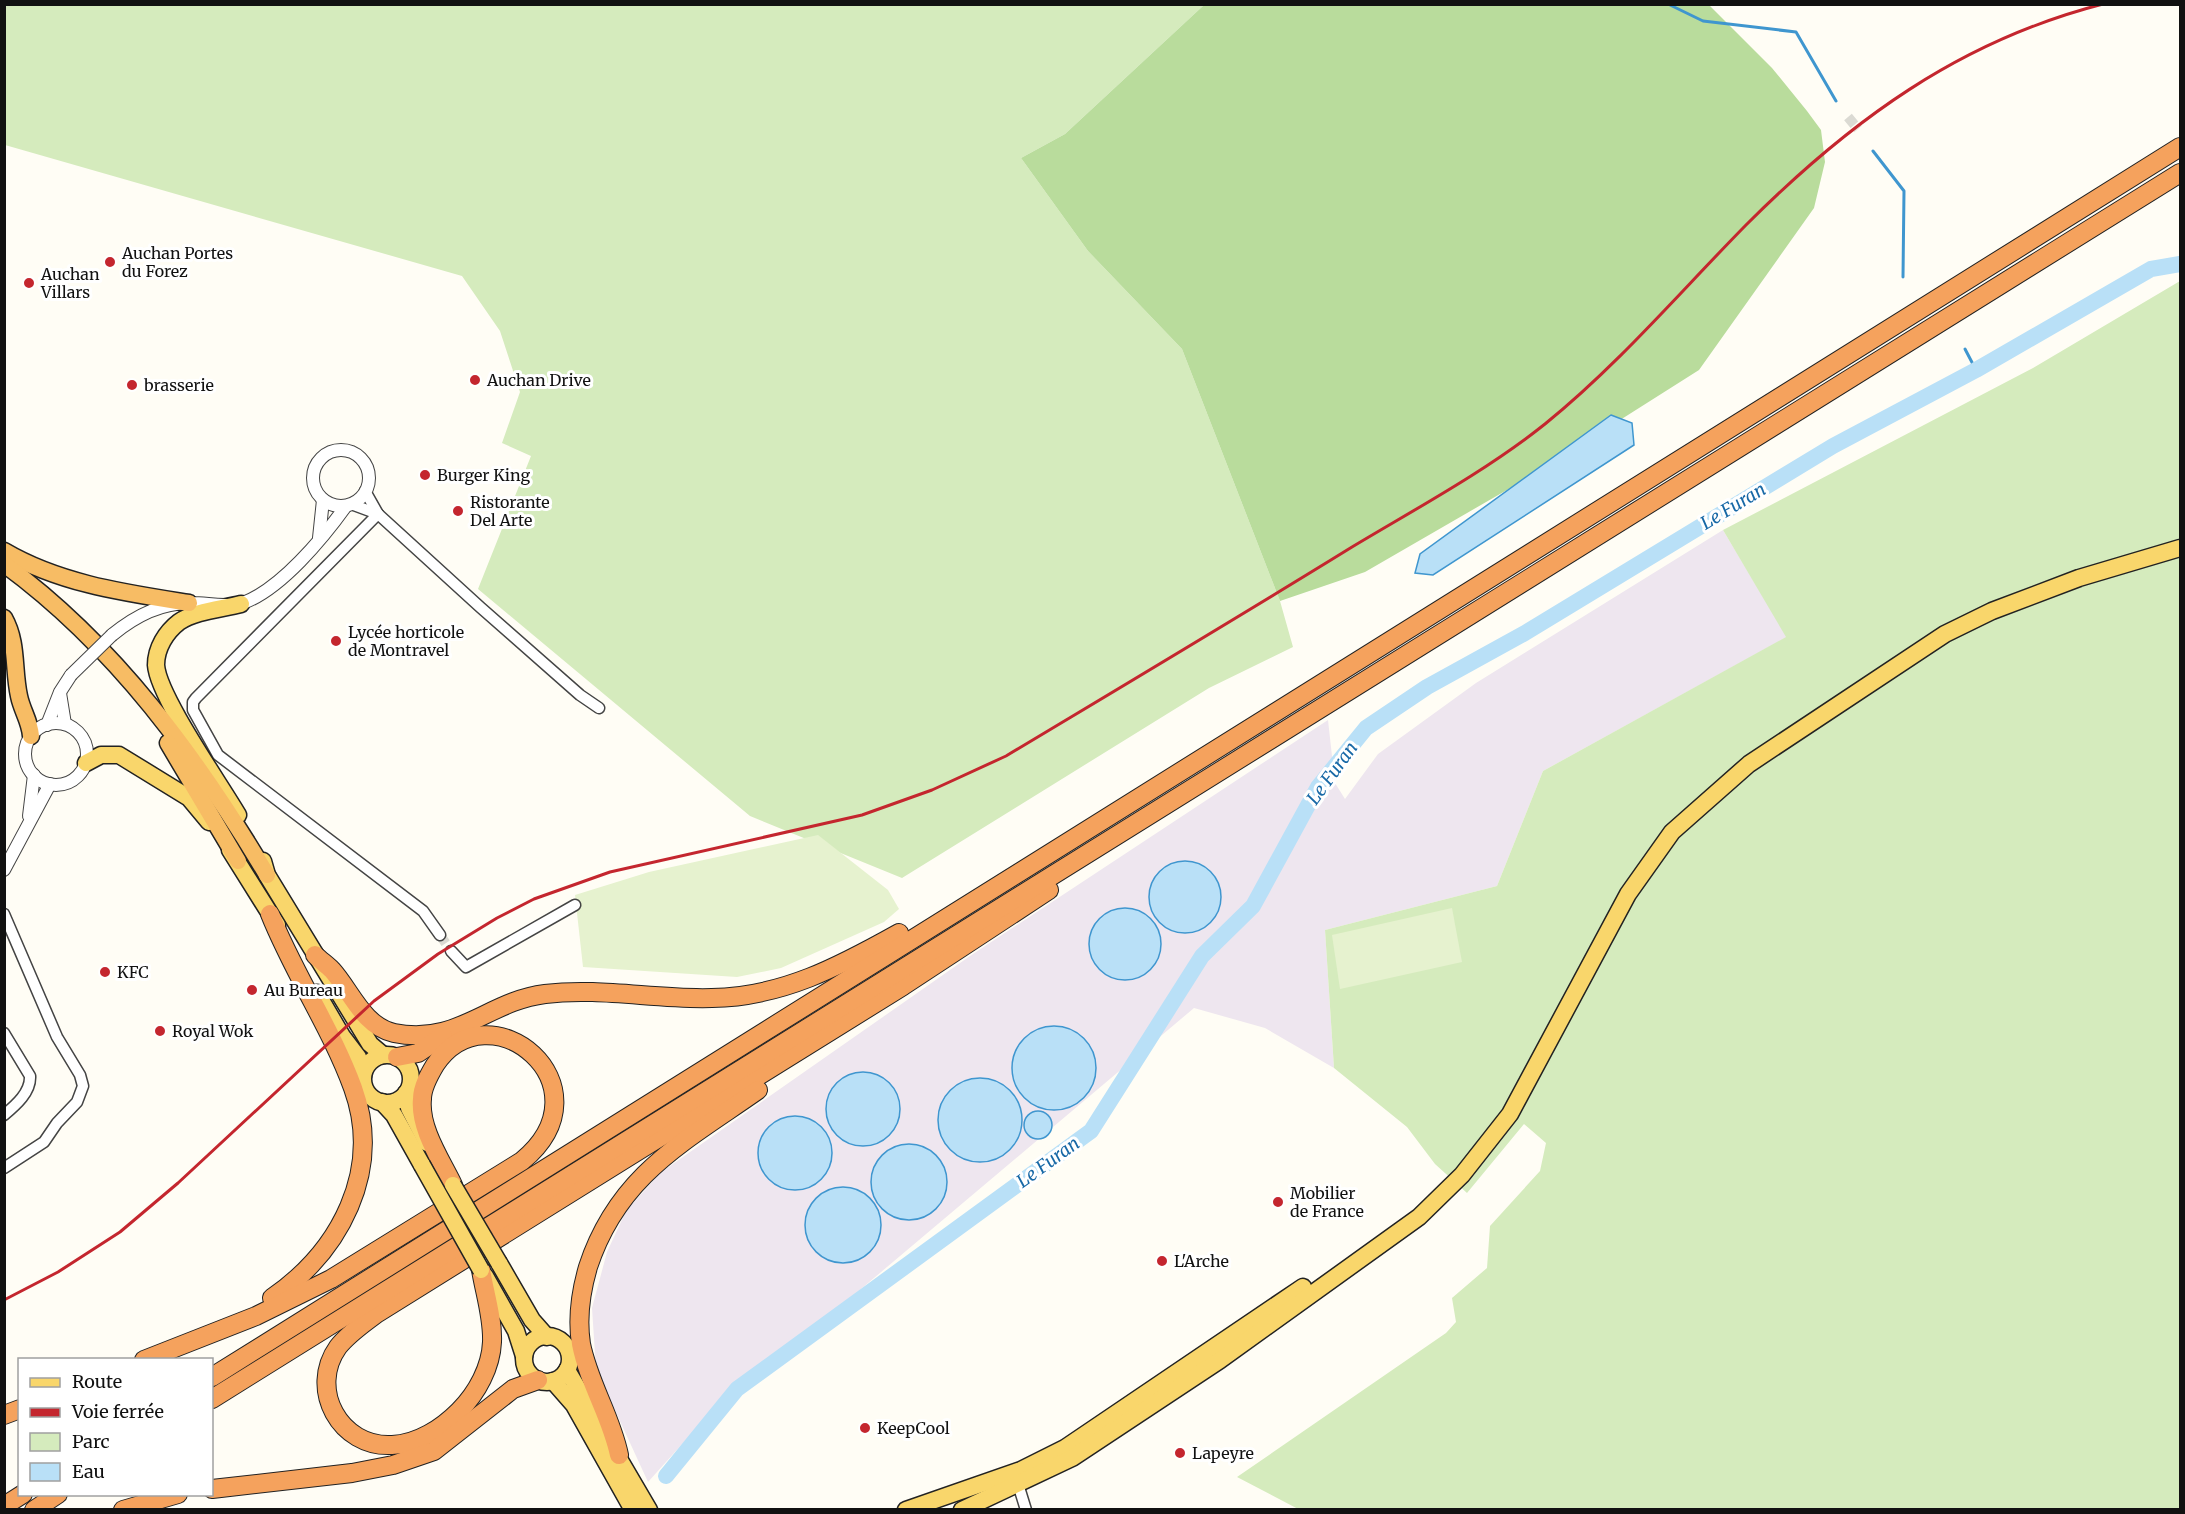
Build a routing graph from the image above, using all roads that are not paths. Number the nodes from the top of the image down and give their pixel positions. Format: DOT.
graph roads {
  1 [pos="2181,147"];
  2 [pos="2181,173"];
  3 [pos="365,491"];
  4 [pos="323,500"];
  5 [pos="349,505"];
  6 [pos="378,514"];
  7 [pos="319,538"];
  8 [pos="2181,548"];
  9 [pos="4,551"];
  10 [pos="4,564"];
  11 [pos="4,572"];
  12 [pos="189,603"];
  13 [pos="241,603"];
  14 [pos="4,618"];
  15 [pos="60,692"];
  16 [pos="599,708"];
  17 [pos="47,724"];
  18 [pos="65,724"];
  19 [pos="31,736"];
  20 [pos="86,763"];
  21 [pos="34,775"];
  22 [pos="50,784"];
  23 [pos="28,822"];
  24 [pos="1119,832"];
  25 [pos="238,861"];
  26 [pos="4,870"];
  27 [pos="267,875"];
  28 [pos="575,905"];
  29 [pos="4,914"];
  30 [pos="270,914"];
  31 [pos="940,922"];
  32 [pos="440,935"];
  33 [pos="451,951"];
  34 [pos="315,955"];
  35 [pos="903,986"];
  36 [pos="4,1033"];
  37 [pos="447,1033"];
  38 [pos="390,1056"];
  39 [pos="363,1076"];
  40 [pos="406,1093"];
  41 [pos="382,1102"];
  42 [pos="4,1115"];
  43 [pos="4,1168"];
  44 [pos="453,1185"];
  45 [pos="481,1270"];
  46 [pos="204,1336"];
  47 [pos="547,1337"];
  48 [pos="524,1356"];
  49 [pos="147,1358"];
  50 [pos="567,1370"];
  51 [pos="213,1376"];
  52 [pos="545,1381"];
  53 [pos="213,1398"];
  54 [pos="619,1455"];
  55 [pos="1020,1477"];
  56 [pos="213,1489"];
  57 [pos="20,1496"];
  58 [pos="55,1496"];
  59 [pos="171,1496"];
  60 [pos="940,1504"];
  61 [pos="4,1506"];
  62 [pos="34,1509"];
  63 [pos="123,1509"];
  64 [pos="633,1509"];
  65 [pos="649,1509"];
  66 [pos="906,1509"];
  67 [pos="962,1509"];
  68 [pos="1026,1509"];
  1 -- 31 [label="highway"];
  2 -- 24 [label="highway"];
  3 -- 4 [label="street"];
  3 -- 5 [label="street"];
  3 -- 6 [label="street"];
  4 -- 5 [label="street"];
  4 -- 7 [label="street"];
  5 -- 6 [label="street"];
  5 -- 7 [label="street"];
  6 -- 16 [label="street"];
  6 -- 32 [label="street"];
  7 -- 13 [label="street"];
  8 -- 55 [label="main road"];
  9 -- 12 [label="highway"];
  10 -- 27 [label="highway"];
  11 -- 25 [label="highway"];
  12 -- 13 [label="street"];
  12 -- 15 [label="street, bridge"];
  13 -- 27 [label="main road"];
  14 -- 19 [label="highway"];
  15 -- 17 [label="street"];
  15 -- 18 [label="street"];
  17 -- 18 [label="street"];
  17 -- 19 [label="street"];
  18 -- 20 [label="street"];
  19 -- 21 [label="street"];
  20 -- 22 [label="street"];
  20 -- 25 [label="main road"];
  21 -- 22 [label="street"];
  21 -- 23 [label="street"];
  22 -- 23 [label="street"];
  23 -- 26 [label="street"];
  24 -- 35 [label="highway"];
  24 -- 53 [label="highway"];
  25 -- 30 [label="main road"];
  27 -- 34 [label="main road"];
  28 -- 33 [label="street"];
  29 -- 43 [label="street"];
  30 -- 39 [label="main road"];
  30 -- 46 [label="highway"];
  31 -- 37 [label="highway"];
  31 -- 51 [label="highway"];
  34 -- 37 [label="highway"];
  34 -- 38 [label="main road"];
  35 -- 45 [label="highway"];
  35 -- 54 [label="highway"];
  36 -- 42 [label="street"];
  37 -- 38 [label="highway"];
  38 -- 39 [label="main road"];
  38 -- 40 [label="main road"];
  39 -- 41 [label="main road"];
  40 -- 41 [label="main road"];
  40 -- 44 [label="main road"];
  41 -- 45 [label="main road, bridge"];
  44 -- 46 [label="highway"];
  44 -- 47 [label="main road, bridge"];
  45 -- 48 [label="main road"];
  46 -- 49 [label="highway"];
  47 -- 48 [label="main road"];
  47 -- 50 [label="main road"];
  48 -- 52 [label="main road"];
  50 -- 52 [label="main road"];
  50 -- 54 [label="main road"];
  52 -- 56 [label="highway"];
  52 -- 64 [label="main road"];
  54 -- 65 [label="main road"];
  55 -- 60 [label="main road"];
  55 -- 67 [label="main road"];
  55 -- 68 [label="street"];
  57 -- 61 [label="highway"];
  58 -- 62 [label="highway"];
  59 -- 63 [label="highway"];
  60 -- 66 [label="main road"];
}
